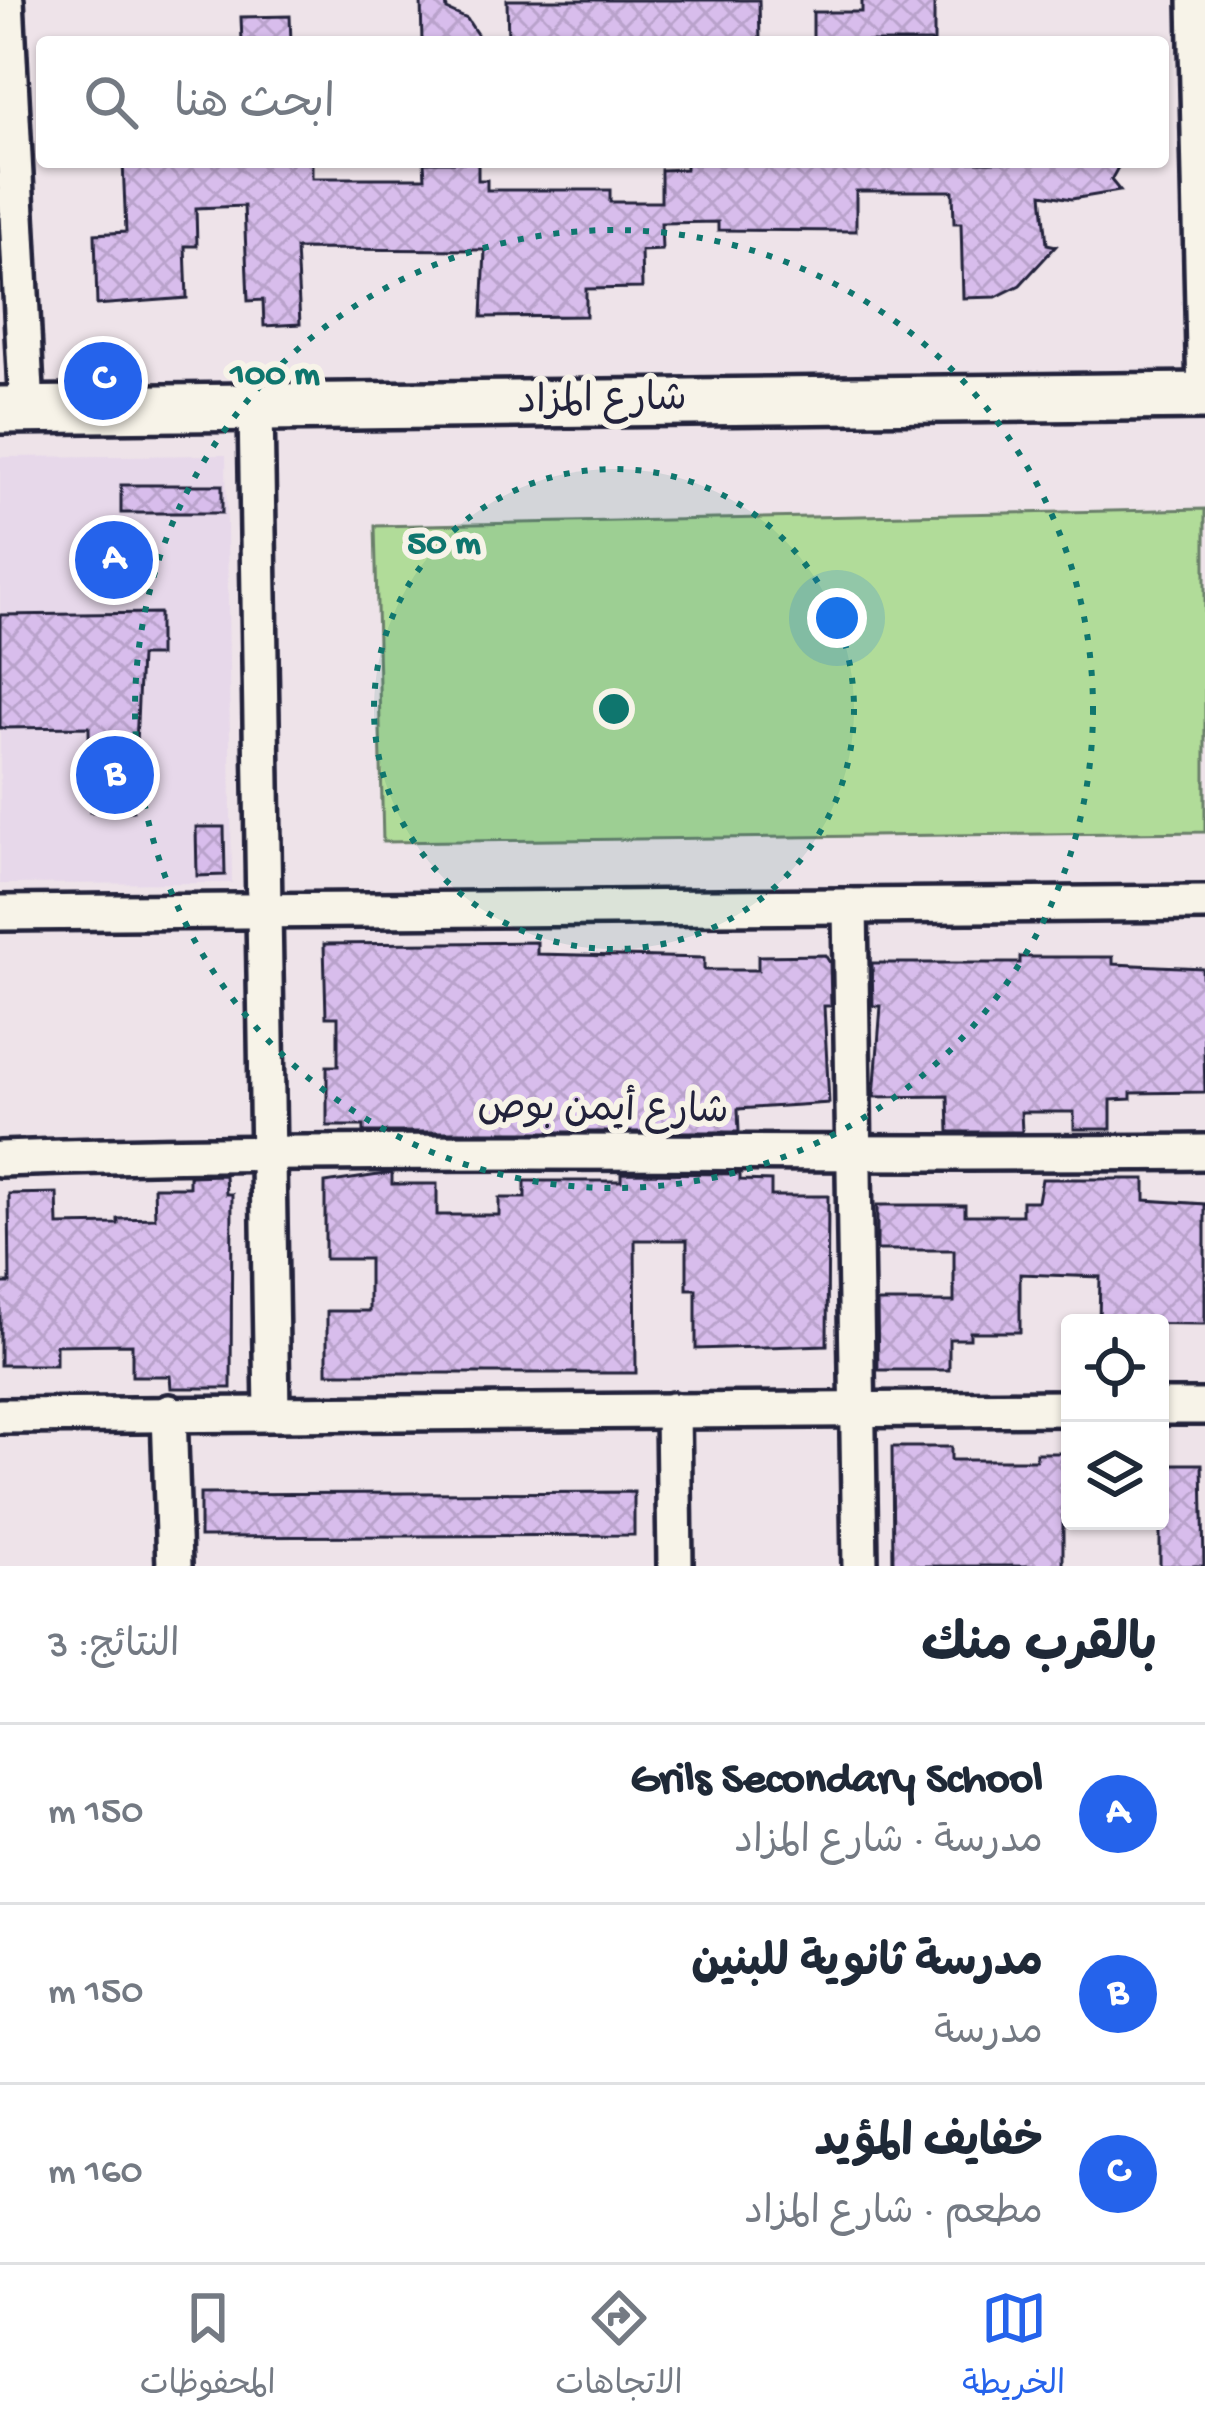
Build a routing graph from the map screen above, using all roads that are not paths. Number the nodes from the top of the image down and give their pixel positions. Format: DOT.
graph roads {
  1 [pos="6,0"];
  2 [pos="1196,0"];
  3 [pos="5,45"];
  4 [pos="1205,396"];
  5 [pos="256,408"];
  6 [pos="14,410"];
  7 [pos="1205,903"];
  8 [pos="850,906"];
  9 [pos="267,911"];
  10 [pos="0,913"];
  11 [pos="267,1150"];
  12 [pos="1205,1152"];
  13 [pos="854,1156"];
  14 [pos="0,1160"];
  15 [pos="1169,1407"];
  16 [pos="1205,1407"];
  17 [pos="1061,1408"];
  18 [pos="859,1409"];
  19 [pos="674,1410"];
  20 [pos="169,1412"];
  21 [pos="272,1412"];
  22 [pos="0,1416"];
  23 [pos="174,1566"];
  24 [pos="675,1566"];
  25 [pos="860,1566"];
  1 -- 3 [label="street"];
  2 -- 4 [label="street, شارع المزاد"];
  3 -- 6 [label="street"];
  4 -- 5 [label="street, شارع المزاد"];
  5 -- 6 [label="street, شارع المزاد"];
  5 -- 9 [label="street"];
  7 -- 8 [label="street"];
  8 -- 9 [label="street"];
  8 -- 13 [label="street"];
  9 -- 10 [label="street"];
  9 -- 11 [label="street"];
  11 -- 13 [label="street, شارع أيمن بوص"];
  11 -- 14 [label="street, شارع أيمن بوص"];
  11 -- 21 [label="street"];
  12 -- 13 [label="street, شارع أيمن بوص"];
  13 -- 18 [label="street"];
  15 -- 16 [label="street"];
  17 -- 18 [label="street"];
  18 -- 19 [label="street"];
  18 -- 25 [label="street"];
  19 -- 21 [label="street"];
  19 -- 24 [label="street"];
  20 -- 21 [label="street"];
  20 -- 22 [label="street"];
  20 -- 23 [label="street"];
}
